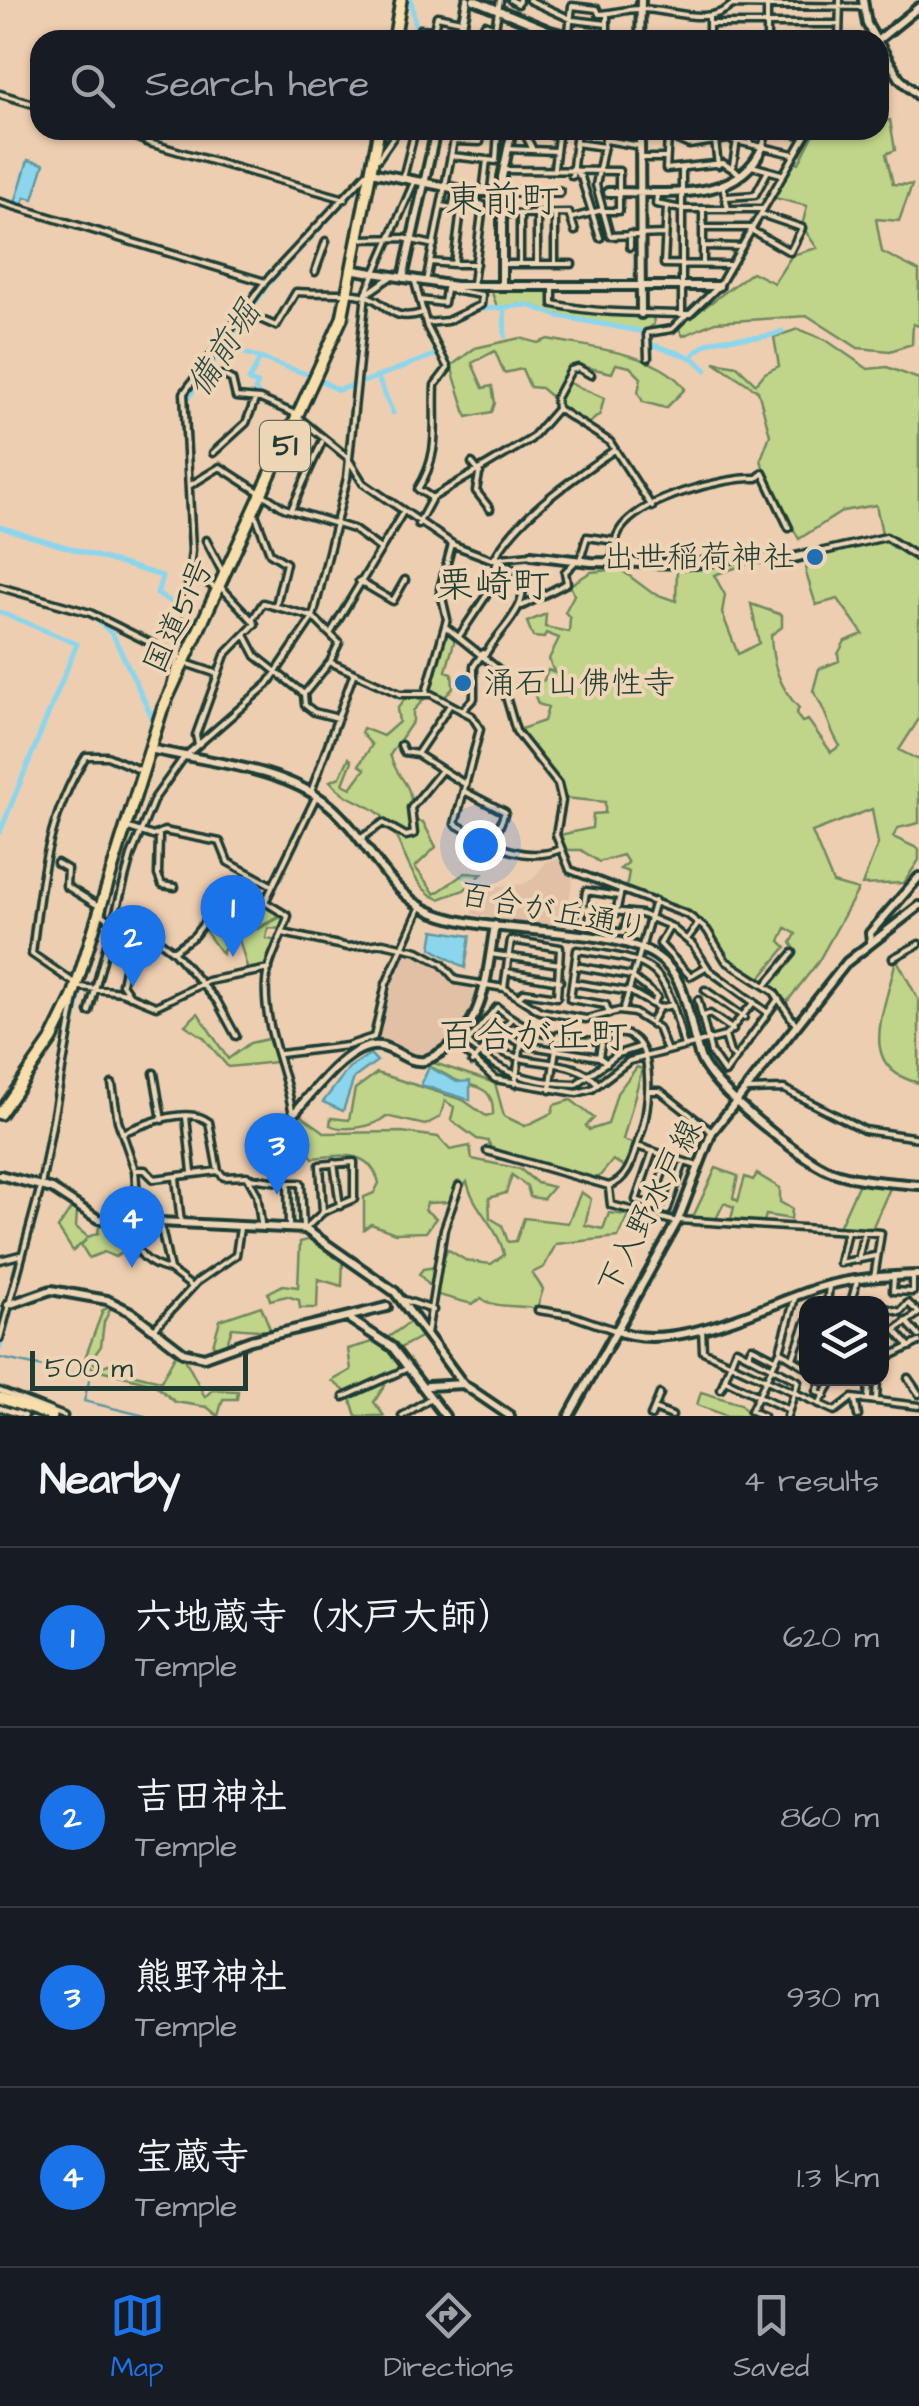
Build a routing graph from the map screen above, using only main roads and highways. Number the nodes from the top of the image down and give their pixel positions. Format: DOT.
graph roads {
  1 [pos="401,0"];
  2 [pos="396,30"];
  3 [pos="377,140"];
  4 [pos="0,1114"];
  5 [pos="0,1400"];
  6 [pos="41,1416"];
  7 [pos="52,1416"];
  1 -- 2 [label="highway"];
  3 -- 4 [label="highway, 国道51号 / 51"];
  5 -- 6 [label="highway"];
  5 -- 7 [label="highway"];
}
